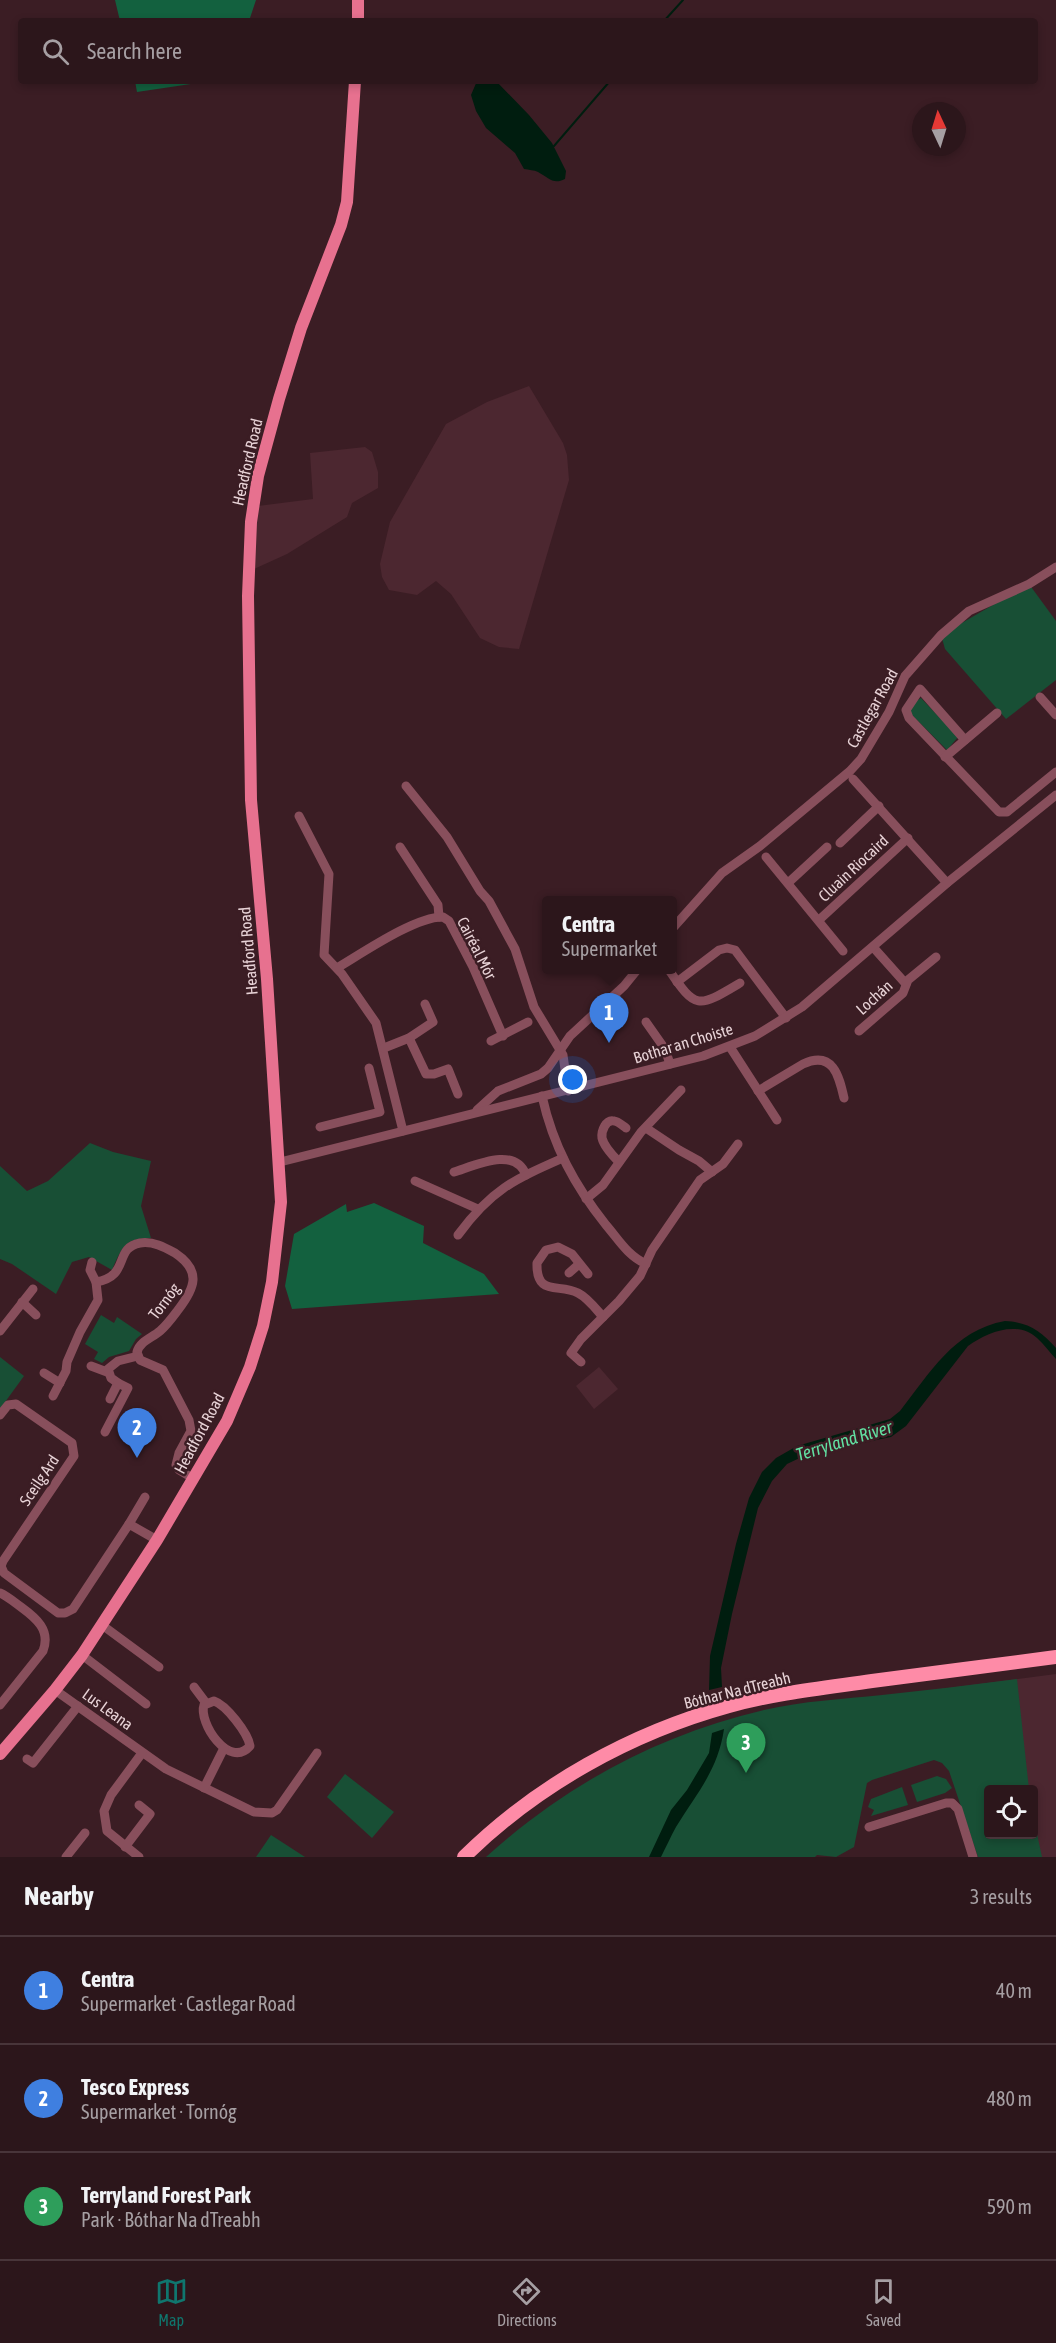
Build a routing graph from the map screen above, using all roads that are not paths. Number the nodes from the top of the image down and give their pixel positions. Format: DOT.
graph roads {
  1 [pos="358,0"];
  2 [pos="357,18"];
  3 [pos="355,84"];
  4 [pos="1056,567"];
  5 [pos="1040,697"];
  6 [pos="997,713"];
  7 [pos="1056,715"];
  8 [pos="965,740"];
  9 [pos="945,757"];
  10 [pos="1056,772"];
  11 [pos="853,779"];
  12 [pos="406,786"];
  13 [pos="1056,795"];
  14 [pos="879,806"];
  15 [pos="299,816"];
  16 [pos="908,838"];
  17 [pos="840,843"];
  18 [pos="400,847"];
  19 [pos="827,847"];
  20 [pos="766,857"];
  21 [pos="788,883"];
  22 [pos="947,883"];
  23 [pos="439,917"];
  24 [pos="819,920"];
  25 [pos="677,924"];
  26 [pos="873,947"];
  27 [pos="843,951"];
  28 [pos="936,957"];
  29 [pos="337,968"];
  30 [pos="633,974"];
  31 [pos="672,974"];
  32 [pos="677,982"];
  33 [pos="740,983"];
  34 [pos="906,984"];
  35 [pos="424,1004"];
  36 [pos="786,1018"];
  37 [pos="528,1022"];
  38 [pos="646,1022"];
  39 [pos="859,1031"];
  40 [pos="503,1036"];
  41 [pos="409,1038"];
  42 [pos="491,1041"];
  43 [pos="730,1047"];
  44 [pos="384,1048"];
  45 [pos="561,1049"];
  46 [pos="670,1064"];
  47 [pos="369,1068"];
  48 [pos="681,1090"];
  49 [pos="567,1091"];
  50 [pos="758,1091"];
  51 [pos="459,1094"];
  52 [pos="542,1096"];
  53 [pos="844,1098"];
  54 [pos="396,1102"];
  55 [pos="378,1107"];
  56 [pos="475,1112"];
  57 [pos="777,1120"];
  58 [pos="320,1126"];
  59 [pos="626,1128"];
  60 [pos="646,1128"];
  61 [pos="403,1131"];
  62 [pos="738,1144"];
  63 [pos="564,1158"];
  64 [pos="280,1162"];
  65 [pos="619,1162"];
  66 [pos="454,1172"];
  67 [pos="712,1172"];
  68 [pos="526,1175"];
  69 [pos="416,1181"];
  70 [pos="585,1199"];
  71 [pos="478,1209"];
  72 [pos="458,1235"];
  73 [pos="92,1262"];
  74 [pos="579,1264"];
  75 [pos="646,1264"];
  76 [pos="569,1273"];
  77 [pos="588,1274"];
  78 [pos="96,1282"];
  79 [pos="33,1289"];
  80 [pos="22,1302"];
  81 [pos="36,1315"];
  82 [pos="603,1317"];
  83 [pos="0,1332"];
  84 [pos="138,1356"];
  85 [pos="581,1362"];
  86 [pos="91,1366"];
  87 [pos="107,1372"];
  88 [pos="44,1373"];
  89 [pos="60,1383"];
  90 [pos="118,1383"];
  91 [pos="53,1396"];
  92 [pos="110,1399"];
  93 [pos="0,1415"];
  94 [pos="105,1432"];
  95 [pos="194,1479"];
  96 [pos="146,1497"];
  97 [pos="129,1524"];
  98 [pos="157,1540"];
  99 [pos="0,1593"];
  100 [pos="102,1625"];
  101 [pos="82,1654"];
  102 [pos="1056,1658"];
  103 [pos="159,1667"];
  104 [pos="194,1687"];
  105 [pos="56,1690"];
  106 [pos="206,1703"];
  107 [pos="146,1704"];
  108 [pos="0,1705"];
  109 [pos="78,1706"];
  110 [pos="224,1748"];
  111 [pos="142,1753"];
  112 [pos="317,1753"];
  113 [pos="0,1754"];
  114 [pos="27,1759"];
  115 [pos="204,1788"];
  116 [pos="140,1805"];
  117 [pos="869,1827"];
  118 [pos="85,1833"];
  119 [pos="124,1846"];
  120 [pos="66,1857"];
  121 [pos="139,1857"];
  122 [pos="464,1857"];
  123 [pos="973,1857"];
  1 -- 2 [label="main road"];
  3 -- 64 [label="main road, Headford Road"];
  4 -- 25 [label="street, Castlegar Road"];
  5 -- 7 [label="street"];
  6 -- 8 [label="street"];
  8 -- 9 [label="street"];
  8 -- 9 [label="street"];
  9 -- 10 [label="street"];
  11 -- 14 [label="street, Cluain Riocaird"];
  12 -- 45 [label="street"];
  13 -- 22 [label="street, Bothar an Choiste"];
  14 -- 16 [label="street, Cluain Riocaird"];
  14 -- 17 [label="street, Cluain Riocaird"];
  15 -- 29 [label="street"];
  16 -- 22 [label="street, Cluain Riocaird"];
  16 -- 24 [label="street, Cluain Riocaird"];
  18 -- 23 [label="street"];
  19 -- 21 [label="street, Cluain Riocaird"];
  20 -- 21 [label="street, Cluain Riocaird"];
  21 -- 24 [label="street, Cluain Riocaird"];
  22 -- 26 [label="street, Bothar an Choiste"];
  23 -- 29 [label="street, Cairéal Mór"];
  23 -- 40 [label="street, Cairéal Mór"];
  24 -- 27 [label="street, Cluain Riocaird"];
  26 -- 34 [label="street, Lochán"];
  26 -- 36 [label="street, Bothar an Choiste"];
  28 -- 34 [label="street, Lochán"];
  29 -- 44 [label="street"];
  30 -- 45 [label="street"];
  31 -- 32 [label="street"];
  32 -- 33 [label="street"];
  32 -- 36 [label="street"];
  34 -- 39 [label="street, Lochán"];
  35 -- 41 [label="street"];
  36 -- 43 [label="street, Bothar an Choiste"];
  37 -- 40 [label="street"];
  38 -- 46 [label="street"];
  40 -- 42 [label="street"];
  41 -- 44 [label="street"];
  41 -- 51 [label="street"];
  43 -- 46 [label="street, Bothar an Choiste"];
  43 -- 50 [label="street"];
  44 -- 54 [label="street"];
  45 -- 49 [label="street"];
  45 -- 56 [label="street"];
  46 -- 49 [label="street, Bothar an Choiste"];
  47 -- 55 [label="street"];
  48 -- 60 [label="street"];
  49 -- 52 [label="street, Bothar an Choiste"];
  50 -- 53 [label="street"];
  50 -- 57 [label="street"];
  52 -- 56 [label="street, Bothar an Choiste"];
  52 -- 63 [label="street"];
  54 -- 55 [label="street"];
  54 -- 61 [label="street"];
  55 -- 58 [label="street"];
  56 -- 61 [label="street, Bothar an Choiste"];
  59 -- 65 [label="street"];
  60 -- 65 [label="street"];
  60 -- 67 [label="street"];
  61 -- 64 [label="street, Bothar an Choiste"];
  62 -- 67 [label="street"];
  63 -- 68 [label="street"];
  63 -- 70 [label="street"];
  64 -- 95 [label="main road, Headford Road"];
  65 -- 70 [label="street"];
  66 -- 68 [label="street"];
  67 -- 75 [label="street"];
  68 -- 71 [label="street"];
  69 -- 71 [label="street"];
  70 -- 75 [label="street"];
  71 -- 72 [label="street"];
  73 -- 78 [label="street"];
  74 -- 76 [label="street"];
  74 -- 77 [label="street"];
  74 -- 82 [label="street"];
  75 -- 82 [label="street"];
  78 -- 84 [label="street, Tornóg"];
  78 -- 89 [label="street"];
  79 -- 80 [label="street"];
  80 -- 81 [label="street"];
  80 -- 83 [label="street"];
  82 -- 85 [label="street"];
  84 -- 87 [label="street"];
  84 -- 95 [label="street"];
  86 -- 87 [label="street"];
  87 -- 90 [label="street"];
  88 -- 89 [label="street"];
  89 -- 91 [label="street"];
  90 -- 92 [label="street"];
  90 -- 94 [label="street"];
  93 -- 97 [label="street, Sceilg Ard"];
  95 -- 98 [label="main road, Headford Road"];
  96 -- 97 [label="street, Sceilg Ard"];
  97 -- 98 [label="street"];
  98 -- 100 [label="main road, Headford Road"];
  99 -- 108 [label="street"];
  100 -- 101 [label="main road, Headford Road"];
  100 -- 103 [label="street"];
  101 -- 105 [label="main road, Headford Road"];
  101 -- 107 [label="street"];
  102 -- 122 [label="highway, Bóthar Na dTreabh"];
  104 -- 106 [label="street"];
  105 -- 109 [label="street, Lus Leana"];
  105 -- 113 [label="main road, Headford Road"];
  106 -- 110 [label="street"];
  106 -- 110 [label="street"];
  109 -- 111 [label="street, Lus Leana"];
  109 -- 114 [label="street"];
  110 -- 115 [label="street"];
  111 -- 115 [label="street, Lus Leana"];
  111 -- 119 [label="street"];
  112 -- 115 [label="street, Lus Leana"];
  116 -- 119 [label="street"];
  117 -- 123 [label="street"];
  118 -- 120 [label="street"];
  119 -- 121 [label="street"];
}
